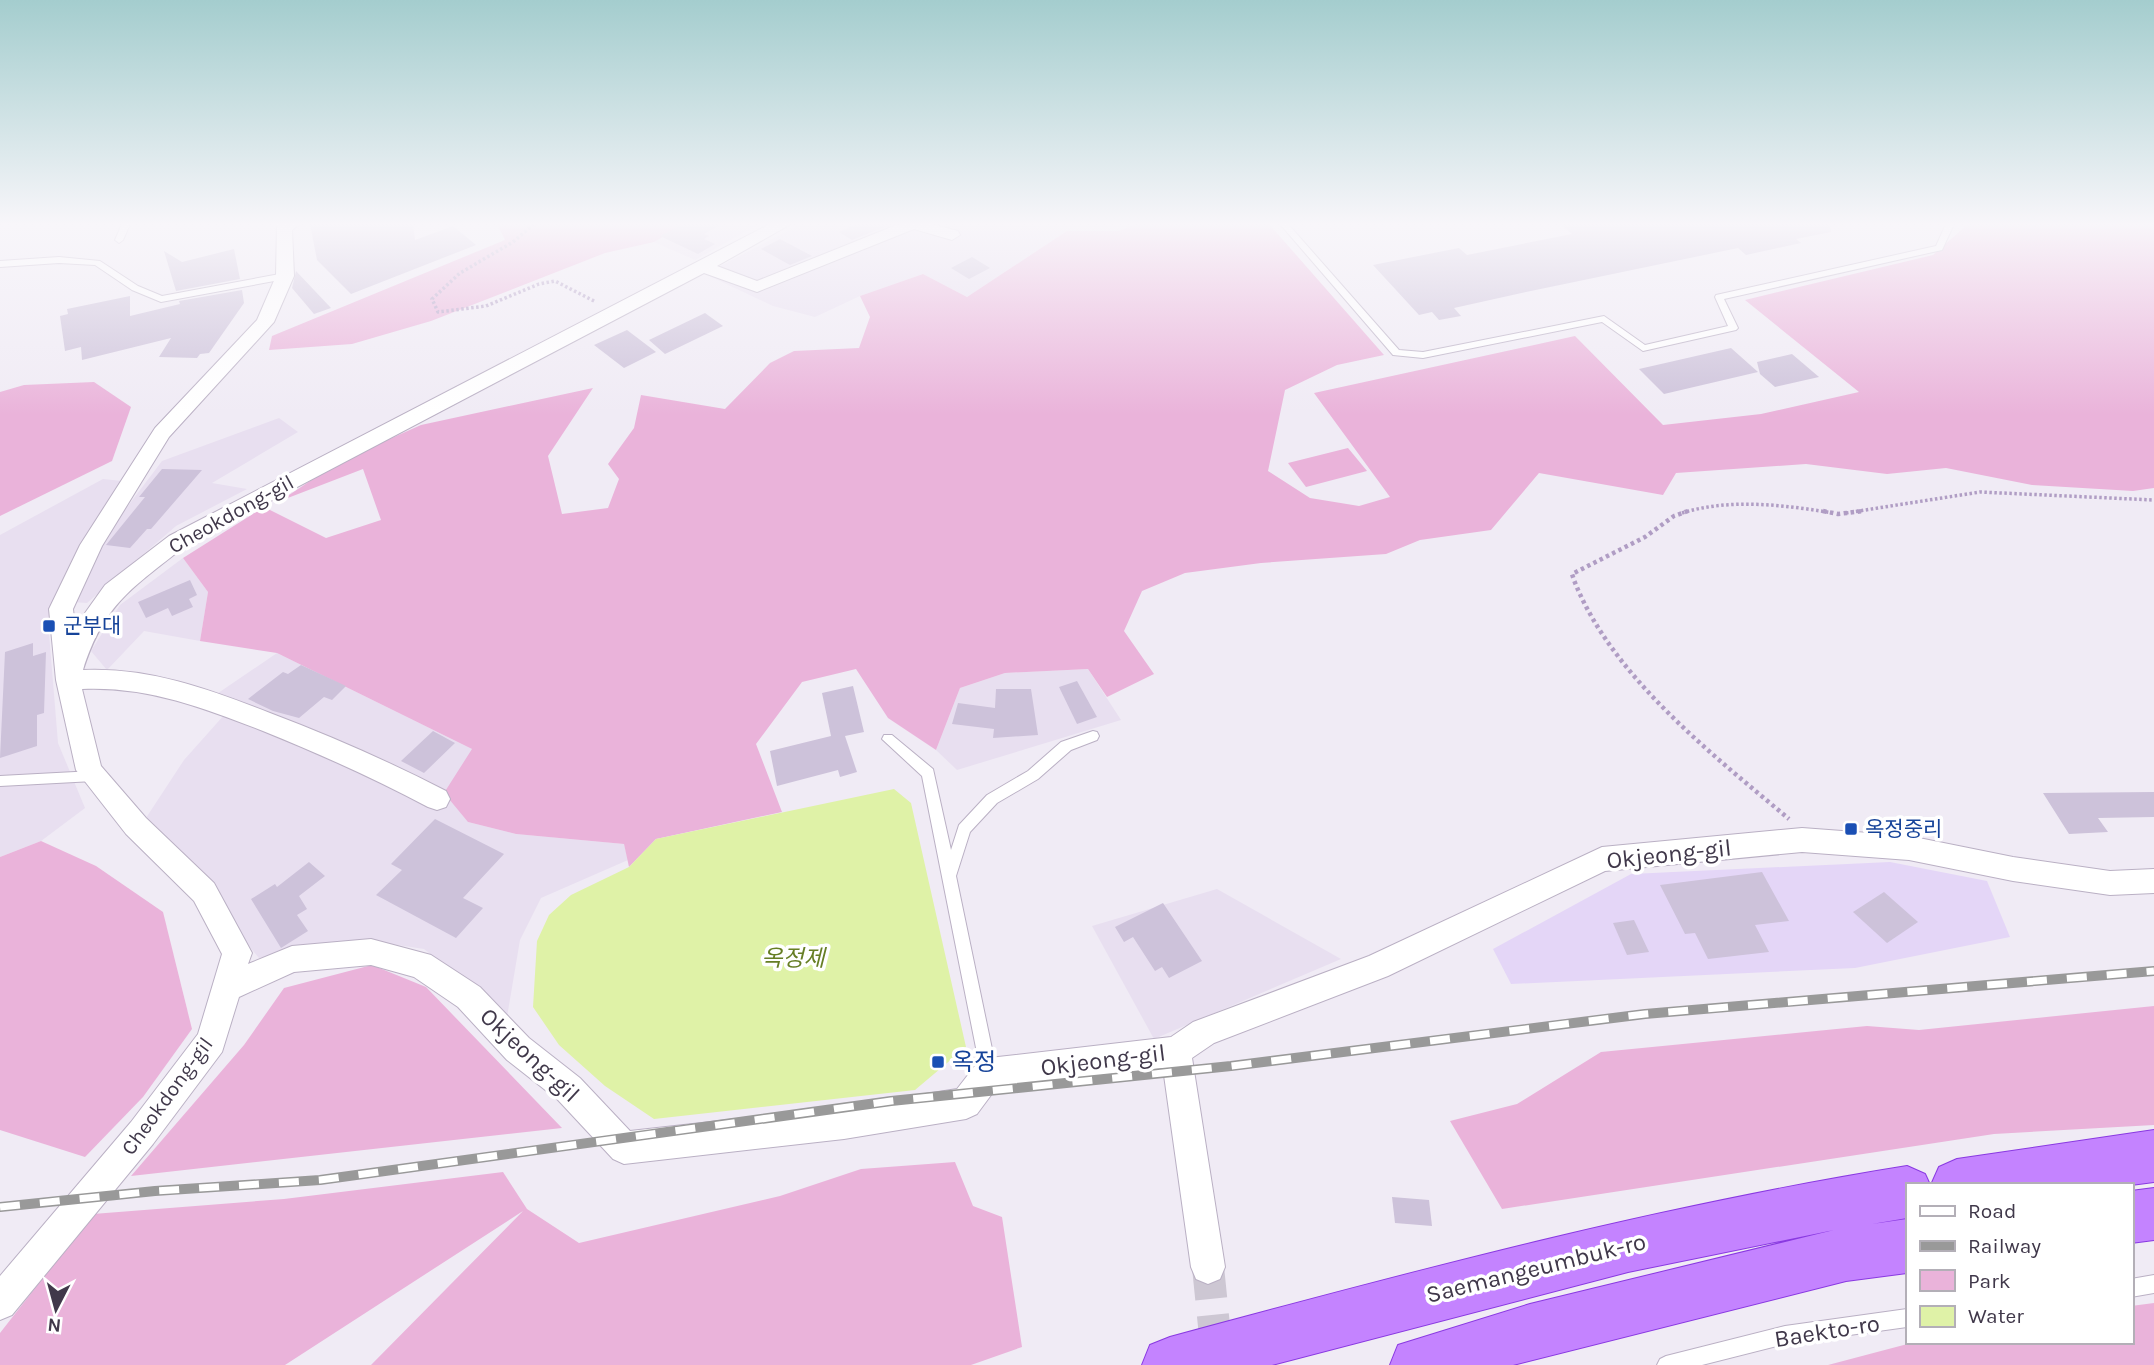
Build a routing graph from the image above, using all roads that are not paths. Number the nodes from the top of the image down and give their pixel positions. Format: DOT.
graph roads {
  1 [pos="135,288"];
  2 [pos="222,288"];
  3 [pos="280,288"];
  4 [pos="660,288"];
  5 [pos="1339,288"];
  6 [pos="1761,288"];
  7 [pos="68,680"];
  8 [pos="1093,736"];
  9 [pos="888,739"];
  10 [pos="94,776"];
  11 [pos="0,781"];
  12 [pos="436,799"];
  13 [pos="949,878"];
  14 [pos="2154,881"];
  15 [pos="229,987"];
  16 [pos="1176,1051"];
  17 [pos="989,1073"];
  18 [pos="2154,1156"];
  19 [pos="1971,1183"];
  20 [pos="1906,1192"];
  21 [pos="2154,1214"];
  22 [pos="2133,1217"];
  23 [pos="1906,1246"];
  24 [pos="1208,1267"];
  25 [pos="2154,1284"];
  26 [pos="2133,1287"];
  27 [pos="0,1303"];
  28 [pos="1906,1318"];
  29 [pos="1170,1365"];
  30 [pos="1418,1365"];
  31 [pos="1666,1365"];
  1 -- 2 [label="lane"];
  3 -- 7 [label="street"];
  4 -- 7 [label="street, Cheokdong-gil"];
  5 -- 6 [label="lane"];
  7 -- 10 [label="street, Cheokdong-gil"];
  7 -- 12 [label="street"];
  8 -- 13 [label="lane"];
  9 -- 13 [label="lane"];
  10 -- 11 [label="lane"];
  10 -- 15 [label="street, Cheokdong-gil"];
  13 -- 17 [label="lane"];
  14 -- 16 [label="street, Okjeong-gil"];
  15 -- 17 [label="street, Okjeong-gil"];
  15 -- 27 [label="street, Cheokdong-gil"];
  16 -- 17 [label="street, Okjeong-gil"];
  16 -- 24 [label="street"];
  18 -- 19 [label="highway"];
  20 -- 29 [label="highway, Saemangeumbuk-ro"];
  21 -- 22 [label="highway"];
  23 -- 30 [label="highway"];
  25 -- 26 [label="lane"];
  28 -- 31 [label="lane, Baekto-ro"];
}
